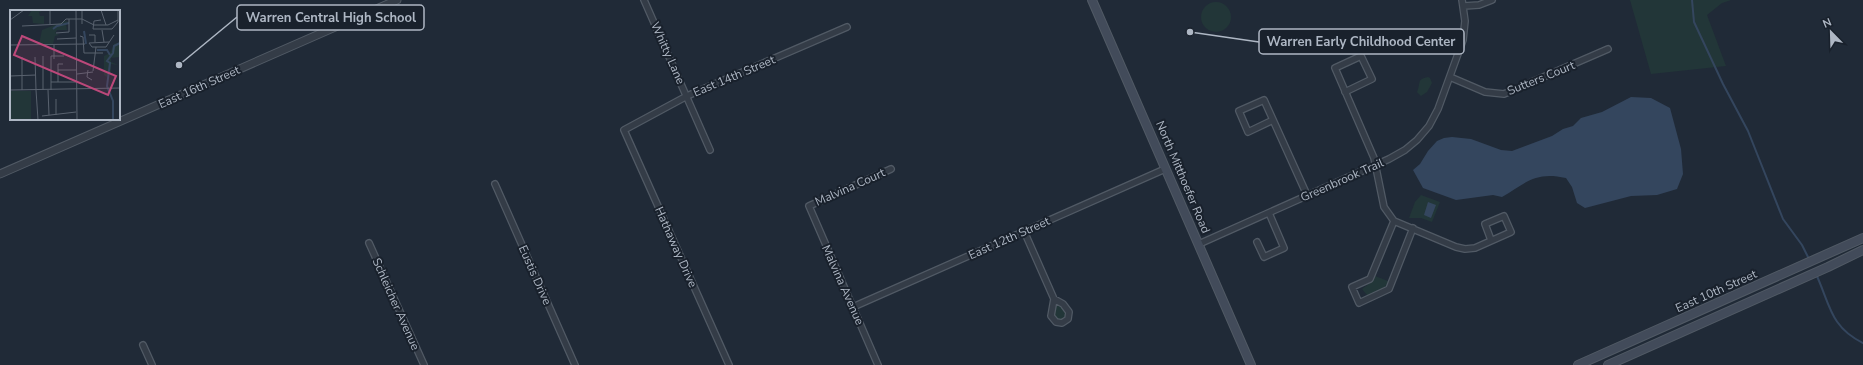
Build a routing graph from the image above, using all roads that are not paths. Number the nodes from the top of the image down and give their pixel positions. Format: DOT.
graph roads {
  1 [pos="397,0"];
  2 [pos="644,0"];
  3 [pos="1092,0"];
  4 [pos="1492,0"];
  5 [pos="1463,3"];
  6 [pos="847,27"];
  7 [pos="1608,49"];
  8 [pos="1450,77"];
  9 [pos="1345,92"];
  10 [pos="687,96"];
  11 [pos="1273,120"];
  12 [pos="624,130"];
  13 [pos="710,150"];
  14 [pos="1375,165"];
  15 [pos="891,169"];
  16 [pos="1165,169"];
  17 [pos="0,174"];
  18 [pos="495,184"];
  19 [pos="1307,195"];
  20 [pos="808,206"];
  21 [pos="1269,212"];
  22 [pos="1394,221"];
  23 [pos="1413,228"];
  24 [pos="1024,232"];
  25 [pos="1863,238"];
  26 [pos="1492,240"];
  27 [pos="1257,242"];
  28 [pos="369,243"];
  29 [pos="1199,244"];
  30 [pos="1863,250"];
  31 [pos="1054,299"];
  32 [pos="853,307"];
  33 [pos="143,345"];
  34 [pos="152,365"];
  35 [pos="424,365"];
  36 [pos="575,365"];
  37 [pos="729,365"];
  38 [pos="878,365"];
  39 [pos="1251,365"];
  40 [pos="1578,365"];
  41 [pos="1608,365"];
  1 -- 17 [label="street, East 16th Street"];
  2 -- 10 [label="street, Whitty Lane"];
  3 -- 16 [label="main road, North Mitthoefer Road"];
  4 -- 5 [label="street"];
  5 -- 8 [label="street, Greenbrook Trail"];
  6 -- 10 [label="street, East 14th Street"];
  7 -- 8 [label="street, Sutters Court"];
  8 -- 14 [label="street, Greenbrook Trail"];
  9 -- 9 [label="street"];
  9 -- 14 [label="street"];
  10 -- 12 [label="street, East 14th Street"];
  10 -- 13 [label="street, Whitty Lane"];
  11 -- 11 [label="street"];
  11 -- 19 [label="street"];
  12 -- 37 [label="street, Hathaway Drive"];
  14 -- 19 [label="street, Greenbrook Trail"];
  14 -- 22 [label="street"];
  15 -- 20 [label="street, Malvina Court"];
  16 -- 24 [label="street, East 12th Street"];
  16 -- 29 [label="main road, North Mitthoefer Road"];
  18 -- 36 [label="street, Eustis Drive"];
  19 -- 21 [label="street, Greenbrook Trail"];
  20 -- 32 [label="street, Malvina Avenue"];
  21 -- 27 [label="street"];
  21 -- 29 [label="street, Greenbrook Trail"];
  22 -- 23 [label="street"];
  22 -- 23 [label="street"];
  23 -- 26 [label="street"];
  24 -- 31 [label="street"];
  24 -- 32 [label="street, East 12th Street"];
  25 -- 40 [label="main road, East 10th Street"];
  26 -- 26 [label="street"];
  28 -- 35 [label="street, Schleicher Avenue"];
  29 -- 39 [label="main road, North Mitthoefer Road"];
  30 -- 41 [label="main road, East 10th Street"];
  32 -- 38 [label="street, Malvina Avenue"];
  33 -- 34 [label="street"];
}
